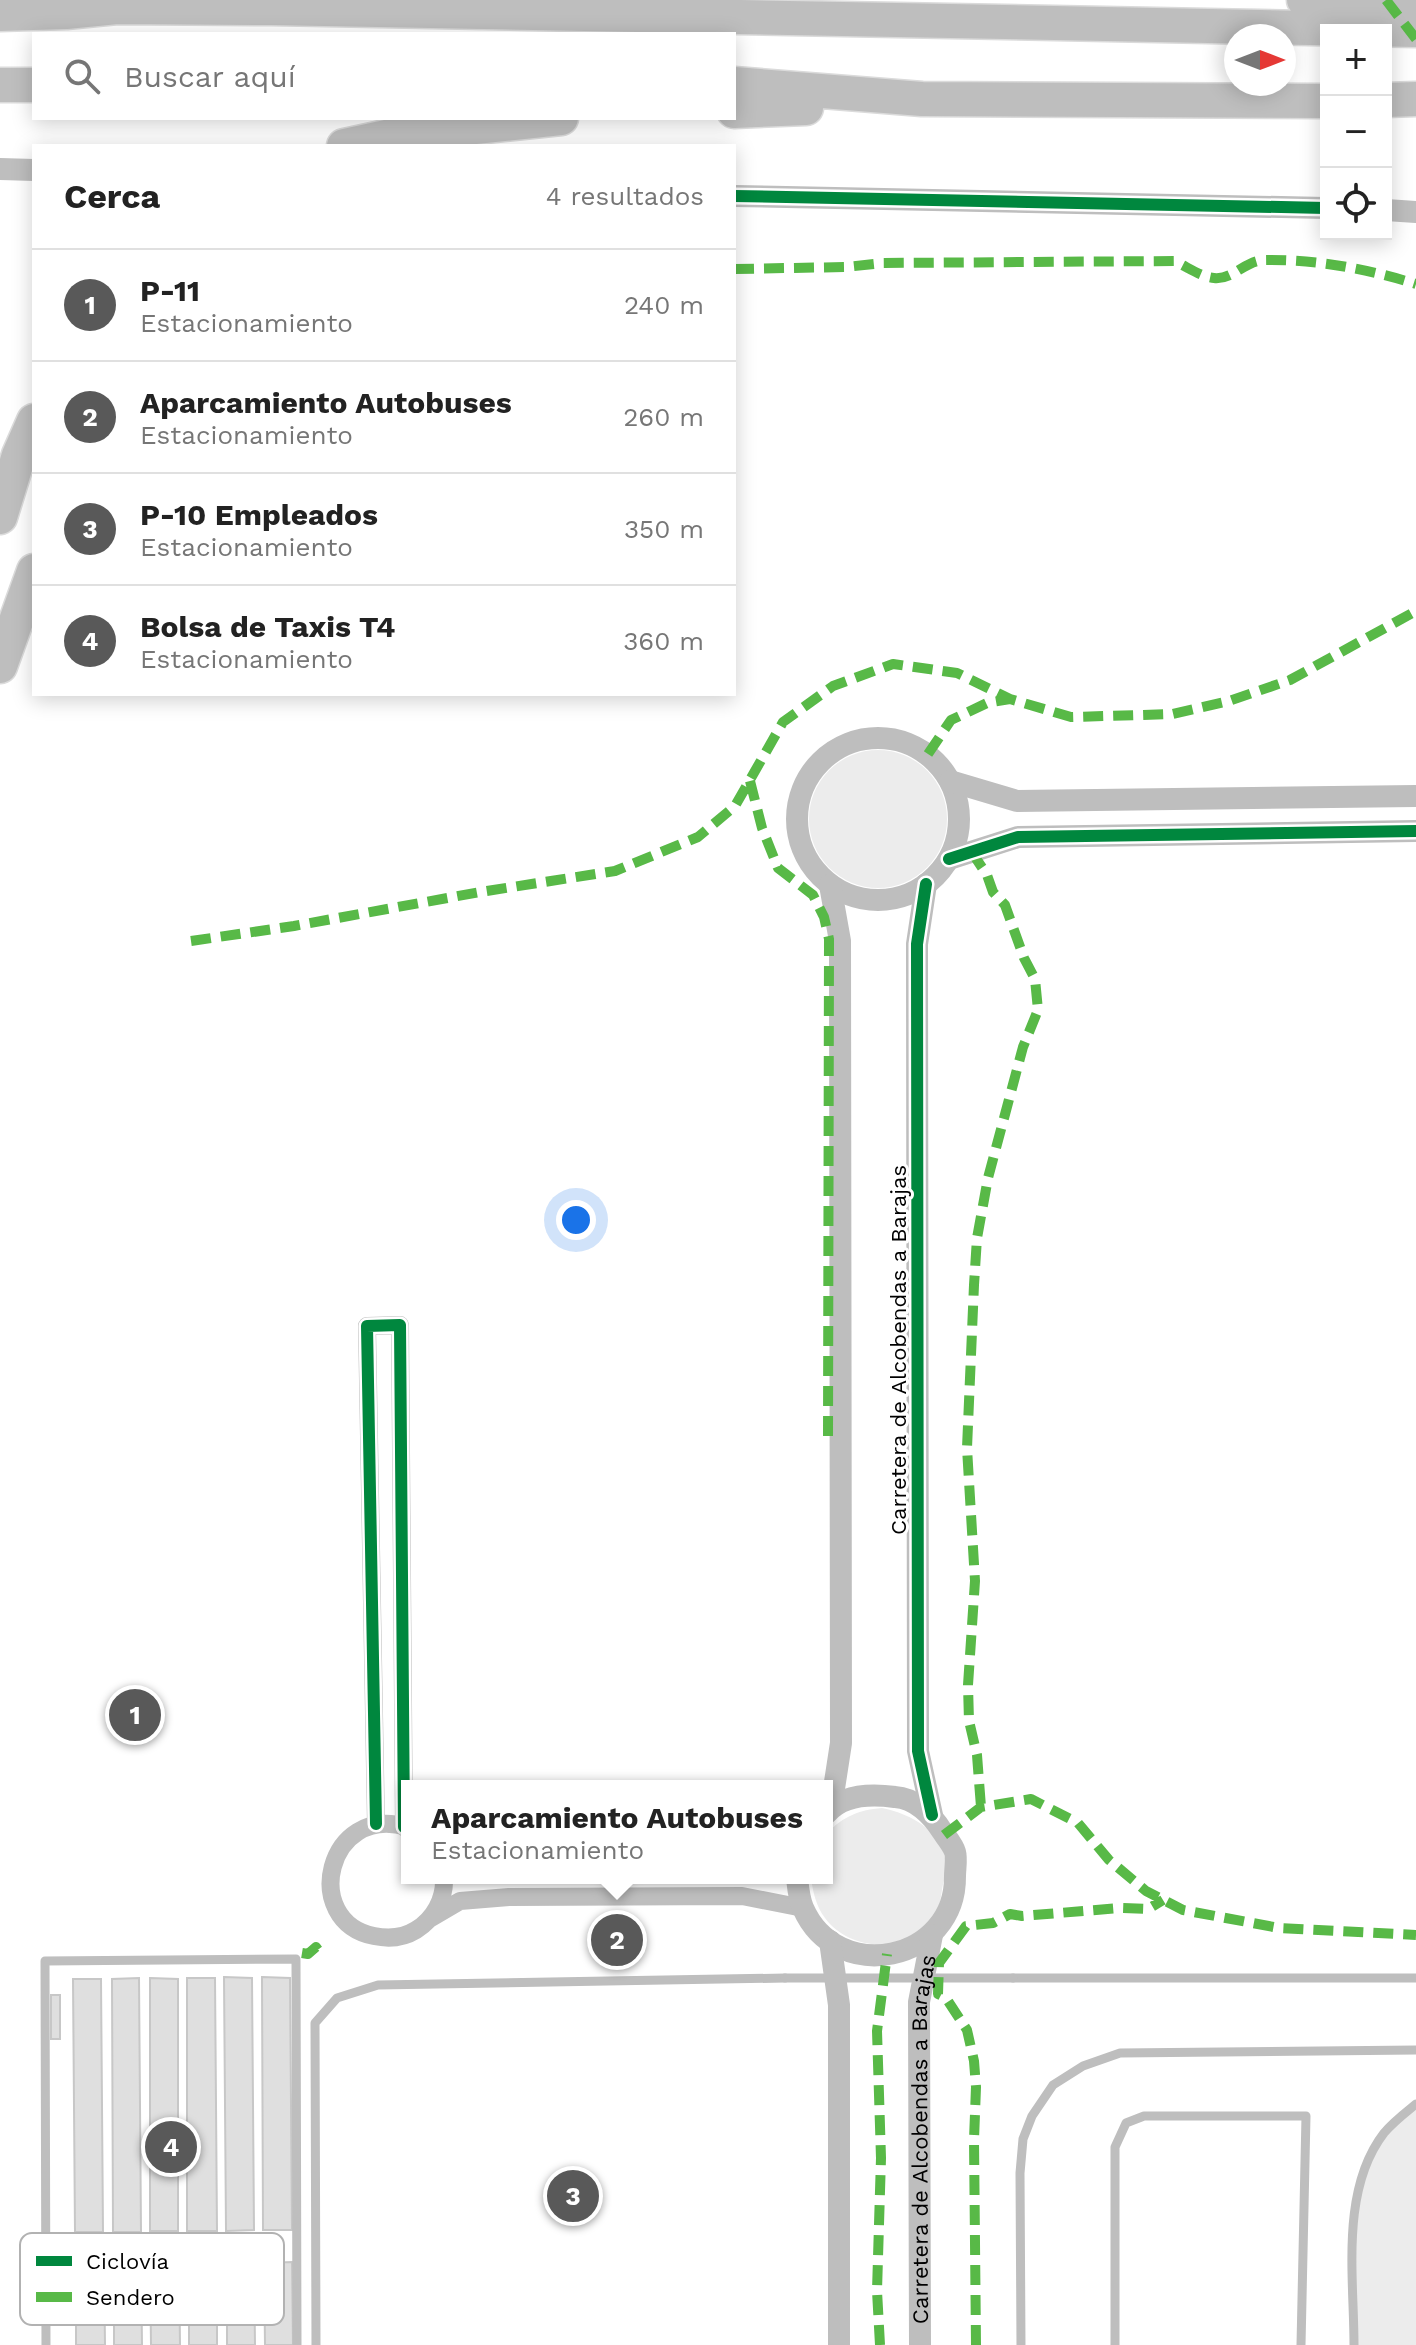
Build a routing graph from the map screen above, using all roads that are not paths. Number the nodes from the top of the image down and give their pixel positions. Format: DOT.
graph roads {
  1 [pos="82,0"];
  2 [pos="1416,1"];
  3 [pos="117,7"];
  4 [pos="1314,10"];
  5 [pos="0,14"];
  6 [pos="1416,30"];
  7 [pos="736,84"];
  8 [pos="922,99"];
  9 [pos="1416,99"];
  10 [pos="1392,100"];
  11 [pos="1320,101"];
  12 [pos="736,111"];
  13 [pos="541,120"];
  14 [pos="354,144"];
  15 [pos="0,169"];
  16 [pos="32,170"];
  17 [pos="736,196"];
  18 [pos="1320,208"];
  19 [pos="1392,210"];
  20 [pos="1416,212"];
  21 [pos="32,426"];
  22 [pos="0,517"];
  23 [pos="32,577"];
  24 [pos="0,666"];
  25 [pos="950,781"];
  26 [pos="1416,796"];
  27 [pos="1416,831"];
  28 [pos="949,859"];
  29 [pos="926,884"];
  30 [pos="830,885"];
  31 [pos="405,1780"];
  32 [pos="833,1788"];
  33 [pos="833,1808"];
  34 [pos="932,1815"];
  35 [pos="376,1824"];
  36 [pos="401,1826"];
  37 [pos="443,1884"];
  38 [pos="798,1884"];
  39 [pos="803,1908"];
  40 [pos="431,1918"];
  41 [pos="932,1935"];
  42 [pos="830,1941"];
  43 [pos="1416,1978"];
  44 [pos="1416,2050"];
  45 [pos="1416,2104"];
  46 [pos="46,2233"];
  47 [pos="46,2325"];
  48 [pos="46,2345"];
  49 [pos="297,2345"];
  50 [pos="316,2345"];
  51 [pos="839,2345"];
  52 [pos="920,2345"];
  53 [pos="1021,2345"];
  54 [pos="1115,2345"];
  55 [pos="1301,2345"];
  56 [pos="1354,2345"];
  1 -- 3 [label="highway"];
  2 -- 4 [label="highway"];
  3 -- 4 [label="highway"];
  3 -- 5 [label="highway"];
  4 -- 6 [label="highway"];
  7 -- 8 [label="highway"];
  8 -- 11 [label="highway"];
  8 -- 12 [label="highway"];
  9 -- 10 [label="highway"];
  13 -- 14 [label="highway"];
  15 -- 16 [label="street"];
  17 -- 18 [label="street"];
  19 -- 20 [label="street"];
  21 -- 22 [label="highway"];
  23 -- 24 [label="highway"];
  25 -- 26 [label="street"];
  25 -- 28 [label="street"];
  25 -- 30 [label="street"];
  27 -- 28 [label="street"];
  28 -- 29 [label="street"];
  29 -- 30 [label="street"];
  29 -- 34 [label="street, Carretera de Alcobendas a Barajas"];
  30 -- 32 [label="street"];
  31 -- 35 [label="street"];
  33 -- 34 [label="street"];
  34 -- 41 [label="street"];
  35 -- 36 [label="street"];
  35 -- 40 [label="street"];
  37 -- 40 [label="street"];
  38 -- 39 [label="street"];
  39 -- 40 [label="street"];
  39 -- 42 [label="street"];
  41 -- 42 [label="street"];
  41 -- 52 [label="street, Carretera de Alcobendas a Barajas"];
  42 -- 51 [label="street"];
  43 -- 50 [label="lane, bridge"];
  44 -- 53 [label="lane"];
  45 -- 56 [label="lane"];
  46 -- 49 [label="lane"];
  47 -- 48 [label="lane"];
  54 -- 55 [label="lane"];
}
